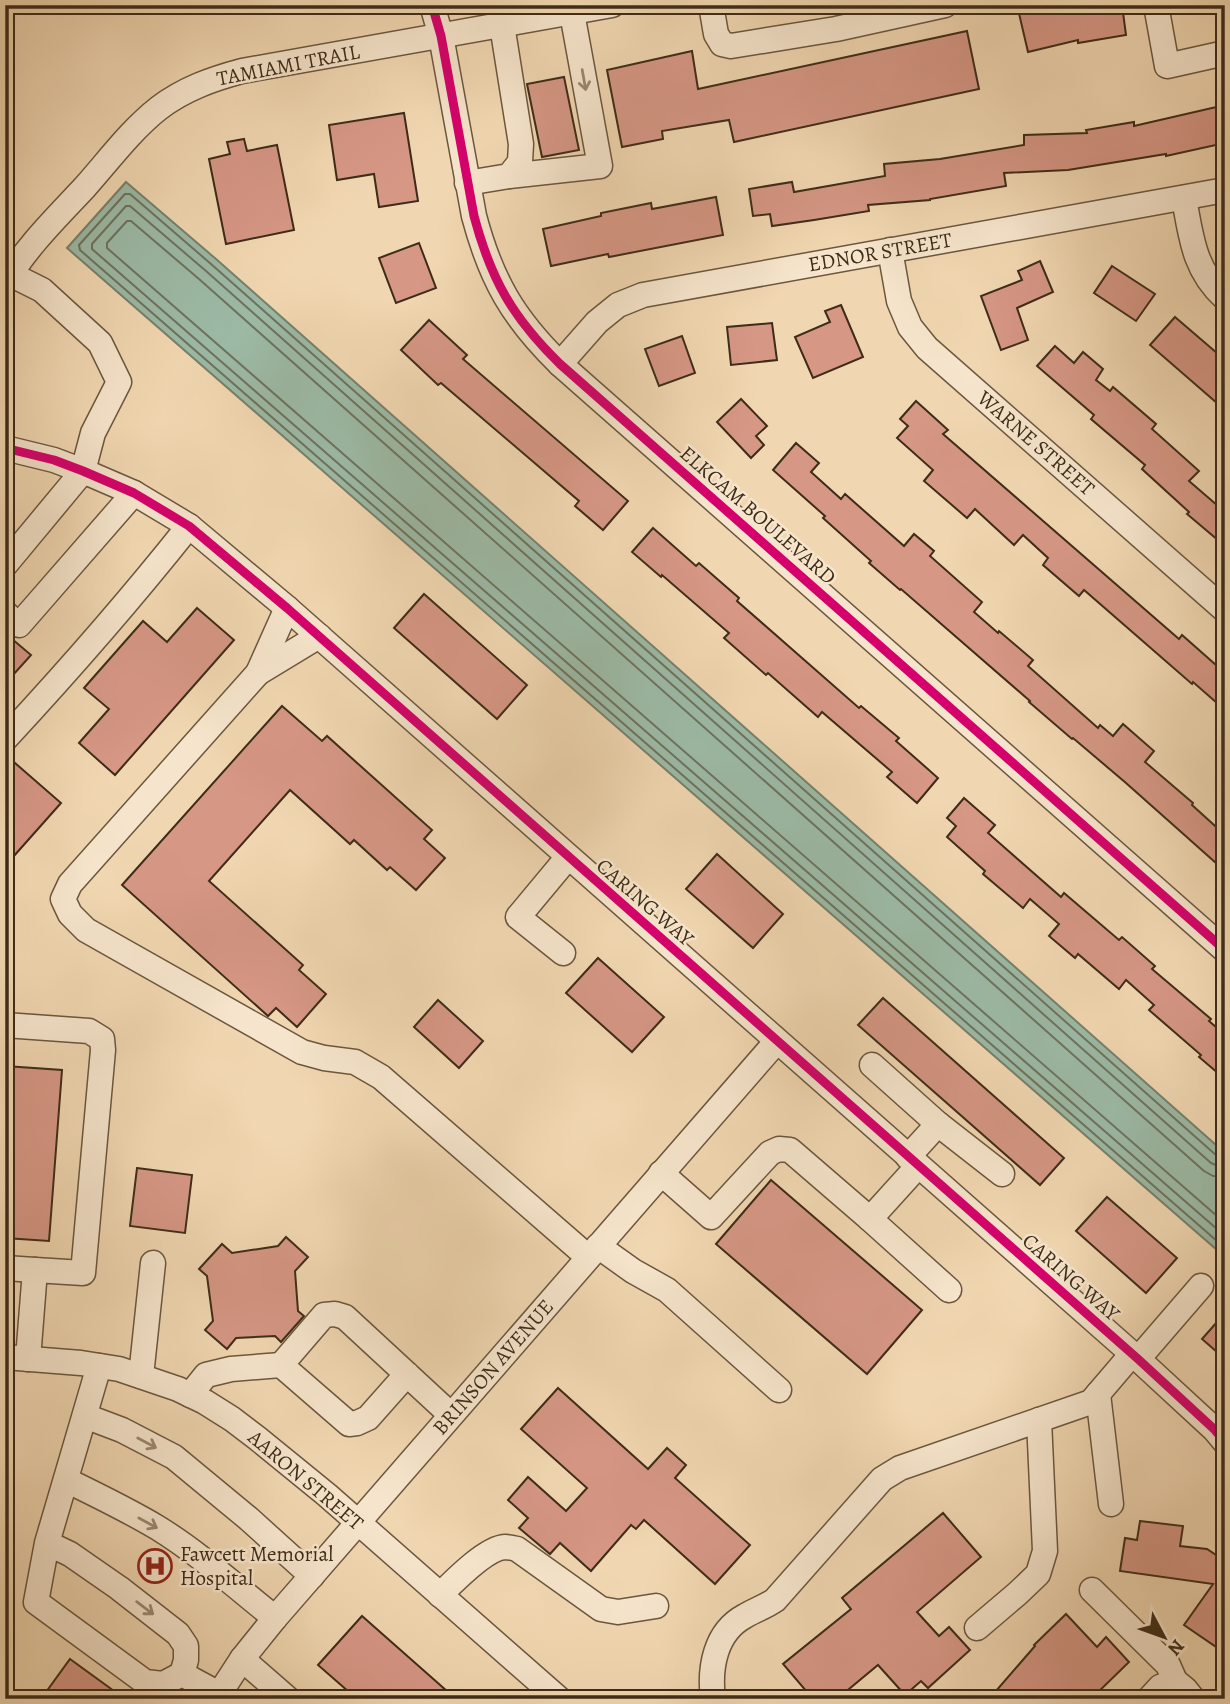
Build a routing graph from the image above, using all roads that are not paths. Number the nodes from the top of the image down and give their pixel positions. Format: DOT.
graph roads {
  1 [pos="432,5"];
  2 [pos="612,5"];
  3 [pos="711,5"];
  4 [pos="945,5"];
  5 [pos="1156,5"];
  6 [pos="572,12"];
  7 [pos="502,25"];
  8 [pos="441,36"];
  9 [pos="1225,53"];
  10 [pos="509,176"];
  11 [pos="467,183"];
  12 [pos="1225,190"];
  13 [pos="1184,198"];
  14 [pos="890,250"];
  15 [pos="8,278"];
  16 [pos="1225,298"];
  17 [pos="561,364"];
  18 [pos="5,448"];
  19 [pos="83,471"];
  20 [pos="134,493"];
  21 [pos="189,526"];
  22 [pos="5,565"];
  23 [pos="287,608"];
  24 [pos="1225,610"];
  25 [pos="5,613"];
  26 [pos="319,636"];
  27 [pos="258,673"];
  28 [pos="5,739"];
  29 [pos="568,858"];
  30 [pos="1225,950"];
  31 [pos="564,953"];
  32 [pos="5,1025"];
  33 [pos="776,1041"];
  34 [pos="872,1065"];
  35 [pos="938,1124"];
  36 [pos="913,1161"];
  37 [pos="661,1173"];
  38 [pos="1002,1174"];
  39 [pos="870,1219"];
  40 [pos="593,1252"];
  41 [pos="153,1263"];
  42 [pos="5,1268"];
  43 [pos="35,1270"];
  44 [pos="1201,1286"];
  45 [pos="949,1290"];
  46 [pos="1135,1357"];
  47 [pos="16,1358"];
  48 [pos="281,1365"];
  49 [pos="99,1366"];
  50 [pos="407,1374"];
  51 [pos="141,1376"];
  52 [pos="779,1390"];
  53 [pos="1098,1394"];
  54 [pos="190,1395"];
  55 [pos="451,1415"];
  56 [pos="85,1416"];
  57 [pos="1039,1420"];
  58 [pos="1225,1441"];
  59 [pos="66,1480"];
  60 [pos="1111,1504"];
  61 [pos="358,1523"];
  62 [pos="47,1544"];
  63 [pos="312,1576"];
  64 [pos="1092,1590"];
  65 [pos="440,1595"];
  66 [pos="656,1606"];
  67 [pos="275,1618"];
  68 [pos="977,1628"];
  69 [pos="242,1659"];
  70 [pos="182,1674"];
  71 [pos="1175,1681"];
  72 [pos="217,1696"];
  73 [pos="288,1699"];
  74 [pos="559,1699"];
  75 [pos="713,1699"];
  76 [pos="1149,1699"];
  77 [pos="1192,1699"];
  1 -- 8 [label="street, ELKCAM BOULEVARD"];
  2 -- 6 [label="street, TAMIAMI TRAIL"];
  3 -- 4 [label="street"];
  5 -- 9 [label="street"];
  6 -- 7 [label="street, TAMIAMI TRAIL"];
  6 -- 10 [label="street, one-way"];
  7 -- 8 [label="street, TAMIAMI TRAIL"];
  7 -- 10 [label="street"];
  8 -- 11 [label="street, ELKCAM BOULEVARD"];
  8 -- 15 [label="street, TAMIAMI TRAIL"];
  10 -- 11 [label="street"];
  11 -- 17 [label="street, ELKCAM BOULEVARD"];
  12 -- 13 [label="street, EDNOR STREET"];
  13 -- 14 [label="street, EDNOR STREET"];
  13 -- 16 [label="street"];
  14 -- 17 [label="street, EDNOR STREET"];
  14 -- 24 [label="street, WARNE STREET"];
  15 -- 19 [label="street"];
  17 -- 30 [label="street, ELKCAM BOULEVARD"];
  18 -- 19 [label="street, CARING WAY"];
  19 -- 20 [label="street, CARING WAY"];
  19 -- 22 [label="street"];
  20 -- 21 [label="street, CARING WAY"];
  20 -- 25 [label="street"];
  21 -- 23 [label="street, CARING WAY"];
  21 -- 28 [label="street"];
  23 -- 26 [label="street, CARING WAY"];
  23 -- 27 [label="street"];
  26 -- 27 [label="street"];
  26 -- 29 [label="street, CARING WAY"];
  27 -- 40 [label="street"];
  29 -- 31 [label="street"];
  29 -- 33 [label="street, CARING WAY"];
  32 -- 43 [label="street"];
  33 -- 36 [label="street, CARING WAY"];
  33 -- 37 [label="street, BRINSON AVENUE"];
  34 -- 35 [label="street"];
  35 -- 36 [label="street"];
  35 -- 38 [label="street"];
  36 -- 39 [label="street"];
  36 -- 46 [label="street, CARING WAY"];
  37 -- 39 [label="street"];
  37 -- 40 [label="street, BRINSON AVENUE"];
  39 -- 45 [label="street"];
  40 -- 52 [label="street"];
  40 -- 55 [label="street, BRINSON AVENUE"];
  41 -- 51 [label="street"];
  42 -- 43 [label="street"];
  43 -- 47 [label="street"];
  44 -- 46 [label="street"];
  46 -- 53 [label="street"];
  46 -- 58 [label="street, CARING WAY"];
  47 -- 49 [label="street, AARON STREET"];
  48 -- 50 [label="street"];
  48 -- 50 [label="street"];
  48 -- 54 [label="street"];
  49 -- 51 [label="street, AARON STREET"];
  49 -- 56 [label="street"];
  50 -- 55 [label="street"];
  51 -- 54 [label="street, AARON STREET"];
  53 -- 57 [label="street"];
  53 -- 60 [label="street"];
  54 -- 61 [label="street, AARON STREET"];
  55 -- 61 [label="street, BRINSON AVENUE"];
  56 -- 59 [label="street"];
  56 -- 63 [label="street, one-way"];
  57 -- 68 [label="street"];
  57 -- 75 [label="street"];
  59 -- 62 [label="street"];
  59 -- 67 [label="street, one-way"];
  61 -- 63 [label="street, BRINSON AVENUE"];
  61 -- 65 [label="street, AARON STREET"];
  62 -- 70 [label="street, one-way"];
  62 -- 70 [label="street"];
  63 -- 67 [label="street, BRINSON AVENUE"];
  64 -- 71 [label="street"];
  65 -- 66 [label="street"];
  65 -- 74 [label="street, AARON STREET"];
  67 -- 69 [label="street, BRINSON AVENUE"];
  69 -- 72 [label="street, BRINSON AVENUE"];
  69 -- 73 [label="street"];
  70 -- 72 [label="street"];
  71 -- 76 [label="street"];
  71 -- 77 [label="street"];
}
